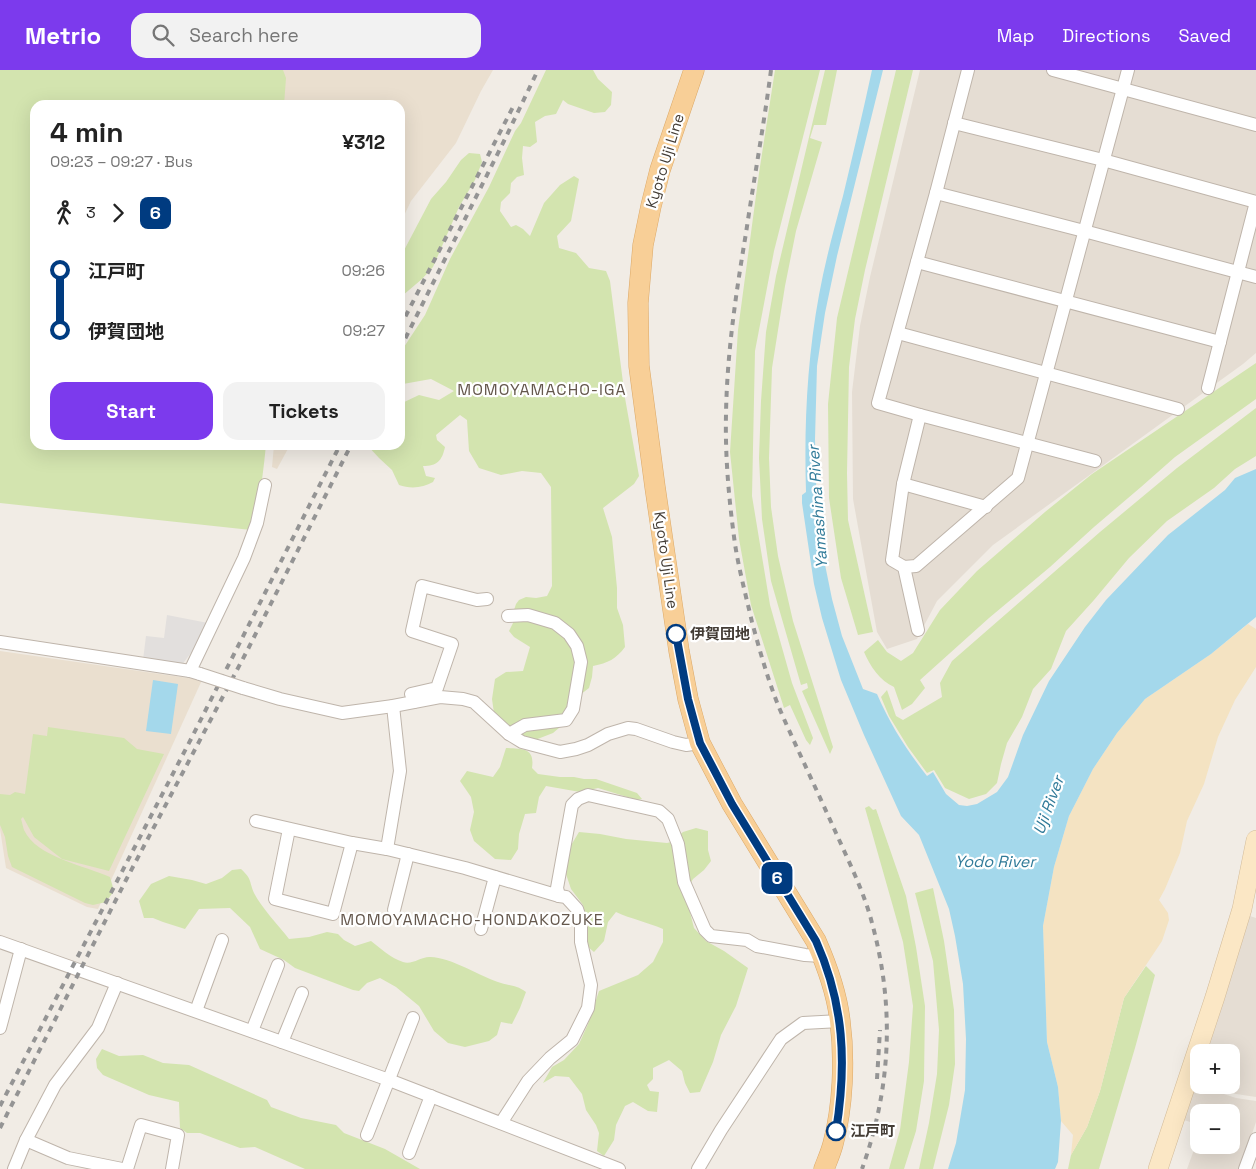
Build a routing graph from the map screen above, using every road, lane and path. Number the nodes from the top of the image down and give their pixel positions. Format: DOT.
graph roads {
  1 [pos="694,70"];
  2 [pos="968,70"];
  3 [pos="1053,70"];
  4 [pos="1128,70"];
  5 [pos="1123,89"];
  6 [pos="954,123"];
  7 [pos="1256,125"];
  8 [pos="1104,160"];
  9 [pos="936,193"];
  10 [pos="1084,231"];
  11 [pos="917,262"];
  12 [pos="1238,272"];
  13 [pos="1256,277"];
  14 [pos="1066,301"];
  15 [pos="898,333"];
  16 [pos="1220,342"];
  17 [pos="1046,373"];
  18 [pos="1208,388"];
  19 [pos="1178,409"];
  20 [pos="920,415"];
  21 [pos="1027,443"];
  22 [pos="1095,461"];
  23 [pos="902,484"];
  24 [pos="265,485"];
  25 [pos="986,507"];
  26 [pos="904,567"];
  27 [pos="487,599"];
  28 [pos="508,616"];
  29 [pos="918,630"];
  30 [pos="0,642"];
  31 [pos="195,673"];
  32 [pos="414,702"];
  33 [pos="393,706"];
  34 [pos="509,734"];
  35 [pos="700,743"];
  36 [pos="256,822"];
  37 [pos="288,829"];
  38 [pos="1256,840"];
  39 [pos="352,843"];
  40 [pos="387,849"];
  41 [pos="408,854"];
  42 [pos="495,877"];
  43 [pos="559,896"];
  44 [pos="394,910"];
  45 [pos="481,929"];
  46 [pos="222,940"];
  47 [pos="0,942"];
  48 [pos="21,949"];
  49 [pos="822,956"];
  50 [pos="278,965"];
  51 [pos="117,983"];
  52 [pos="302,993"];
  53 [pos="196,1011"];
  54 [pos="413,1018"];
  55 [pos="840,1021"];
  56 [pos="0,1028"];
  57 [pos="252,1031"];
  58 [pos="282,1042"];
  59 [pos="389,1080"];
  60 [pos="432,1096"];
  61 [pos="501,1123"];
  62 [pos="368,1135"];
  63 [pos="1256,1139"];
  64 [pos="26,1140"];
  65 [pos="409,1153"];
  66 [pos="177,1168"];
  67 [pos="14,1169"];
  68 [pos="122,1169"];
  69 [pos="127,1169"];
  70 [pos="619,1169"];
  71 [pos="698,1169"];
  72 [pos="824,1169"];
  73 [pos="1158,1169"];
  74 [pos="1245,1169"];
  1 -- 35 [label="main road, Kyoto Uji Line"];
  2 -- 6 [label="street"];
  3 -- 5 [label="street"];
  4 -- 5 [label="street"];
  5 -- 7 [label="street"];
  5 -- 8 [label="street"];
  6 -- 8 [label="street"];
  6 -- 9 [label="street"];
  8 -- 10 [label="street"];
  8 -- 12 [label="street"];
  9 -- 10 [label="street"];
  9 -- 11 [label="street"];
  10 -- 12 [label="street"];
  10 -- 14 [label="street"];
  11 -- 14 [label="street"];
  11 -- 15 [label="street"];
  12 -- 13 [label="street"];
  12 -- 16 [label="street"];
  14 -- 16 [label="street"];
  14 -- 17 [label="street"];
  15 -- 17 [label="street"];
  15 -- 20 [label="street"];
  16 -- 18 [label="street"];
  17 -- 19 [label="street"];
  17 -- 21 [label="street"];
  20 -- 21 [label="street"];
  20 -- 23 [label="street"];
  21 -- 22 [label="street"];
  21 -- 25 [label="street"];
  23 -- 25 [label="street"];
  23 -- 26 [label="street"];
  24 -- 31 [label="street"];
  25 -- 26 [label="street"];
  26 -- 29 [label="street"];
  27 -- 32 [label="street"];
  28 -- 34 [label="street"];
  30 -- 31 [label="street"];
  31 -- 33 [label="street, bridge"];
  32 -- 33 [label="street"];
  32 -- 34 [label="street"];
  33 -- 40 [label="street"];
  34 -- 35 [label="street"];
  35 -- 49 [label="main road, Kyoto Uji Line"];
  36 -- 37 [label="street"];
  37 -- 39 [label="street"];
  37 -- 39 [label="street"];
  38 -- 73 [label="main road"];
  39 -- 40 [label="street"];
  40 -- 41 [label="street"];
  41 -- 42 [label="street"];
  41 -- 44 [label="street"];
  42 -- 43 [label="street"];
  42 -- 45 [label="street"];
  43 -- 49 [label="street"];
  43 -- 61 [label="street"];
  46 -- 53 [label="street"];
  47 -- 48 [label="street"];
  48 -- 51 [label="street"];
  48 -- 56 [label="street"];
  49 -- 55 [label="main road, Kyoto Uji Line"];
  50 -- 57 [label="street"];
  51 -- 53 [label="street"];
  51 -- 64 [label="street"];
  52 -- 58 [label="street"];
  53 -- 57 [label="street"];
  54 -- 59 [label="street"];
  55 -- 71 [label="street"];
  55 -- 72 [label="main road, Kyoto Uji Line"];
  57 -- 58 [label="street"];
  58 -- 59 [label="street"];
  59 -- 60 [label="street"];
  59 -- 62 [label="street"];
  60 -- 61 [label="street"];
  60 -- 65 [label="street"];
  61 -- 70 [label="street"];
  63 -- 74 [label="street"];
  64 -- 67 [label="street"];
  64 -- 68 [label="street"];
  66 -- 69 [label="street"];
}
